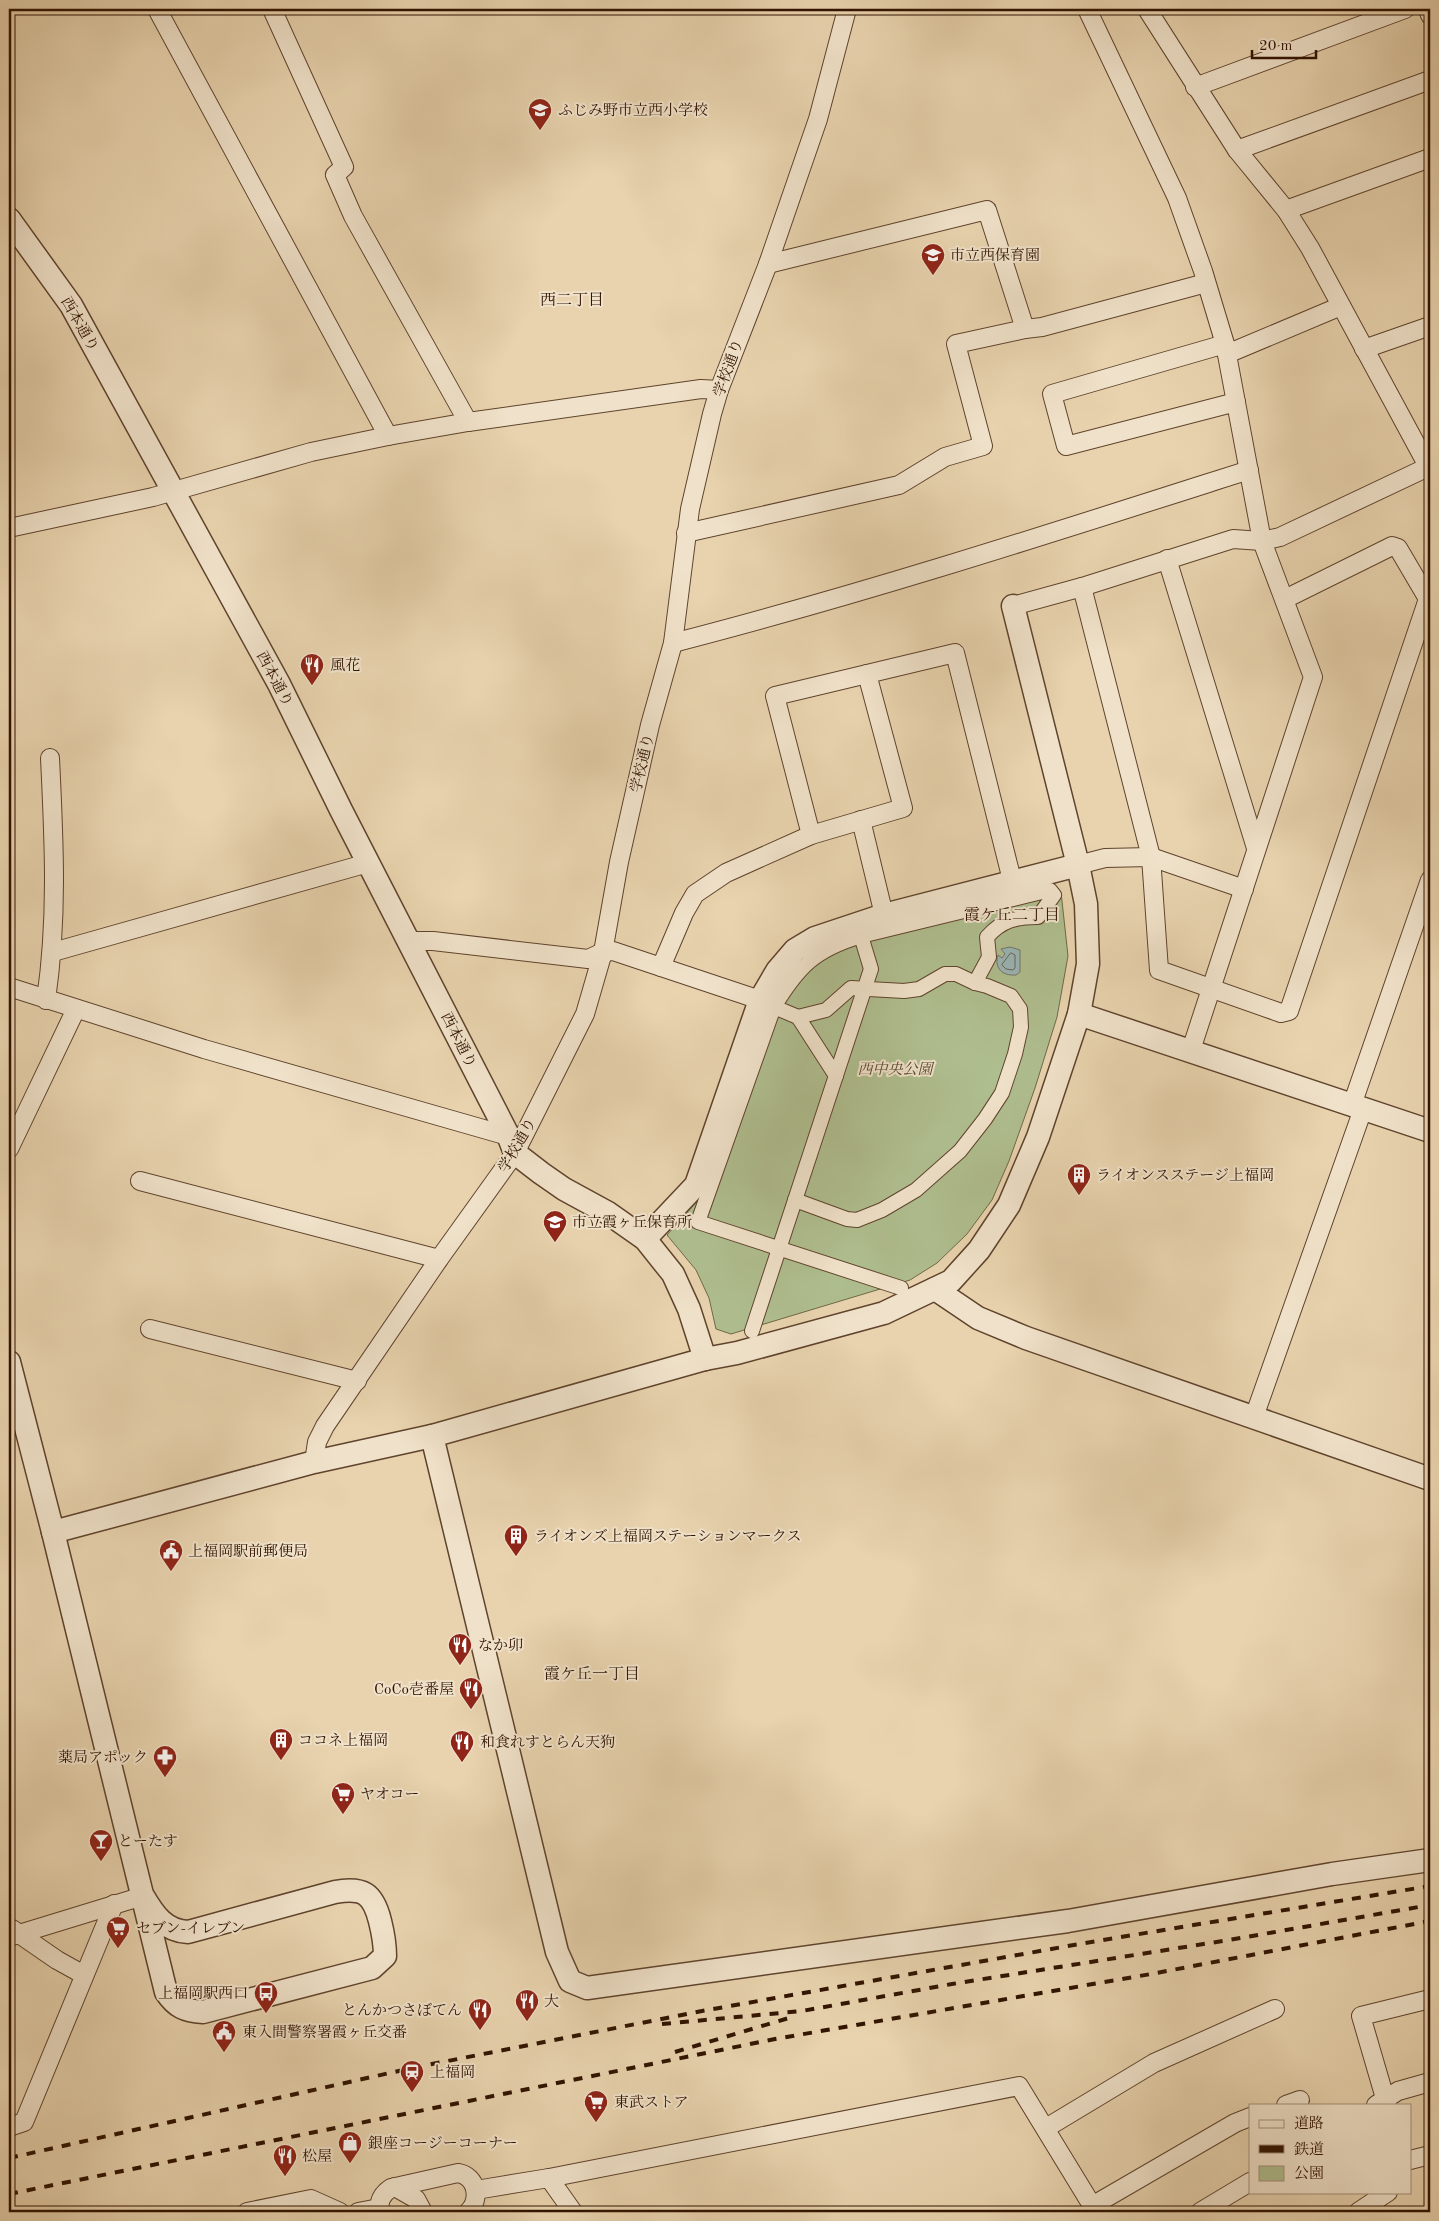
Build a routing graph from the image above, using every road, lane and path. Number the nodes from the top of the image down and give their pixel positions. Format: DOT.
graph roads {
  1 [pos="157,9"];
  2 [pos="272,9"];
  3 [pos="847,9"];
  4 [pos="1087,9"];
  5 [pos="1147,9"];
  6 [pos="1405,9"];
  7 [pos="1428,9"];
  8 [pos="1430,15"];
  9 [pos="1430,80"];
  10 [pos="1196,87"];
  11 [pos="1237,150"];
  12 [pos="1430,158"];
  13 [pos="1286,210"];
  14 [pos="9,219"];
  15 [pos="768,264"];
  16 [pos="1206,282"];
  17 [pos="1341,306"];
  18 [pos="1430,326"];
  19 [pos="1025,329"];
  20 [pos="1226,349"];
  21 [pos="1364,349"];
  22 [pos="719,390"];
  23 [pos="1236,402"];
  24 [pos="468,422"];
  25 [pos="388,436"];
  26 [pos="1429,468"];
  27 [pos="1249,470"];
  28 [pos="173,492"];
  29 [pos="9,528"];
  30 [pos="686,533"];
  31 [pos="1262,541"];
  32 [pos="1167,559"];
  33 [pos="1082,587"];
  34 [pos="1285,599"];
  35 [pos="1013,606"];
  36 [pos="673,643"];
  37 [pos="867,674"];
  38 [pos="50,758"];
  39 [pos="862,820"];
  40 [pos="811,835"];
  41 [pos="1256,848"];
  42 [pos="1151,857"];
  43 [pos="368,863"];
  44 [pos="1078,865"];
  45 [pos="1430,880"];
  46 [pos="1013,884"];
  47 [pos="1244,889"];
  48 [pos="884,915"];
  49 [pos="861,936"];
  50 [pos="410,941"];
  51 [pos="53,952"];
  52 [pos="603,952"];
  53 [pos="661,967"];
  54 [pos="975,983"];
  55 [pos="865,987"];
  56 [pos="9,988"];
  57 [pos="1211,989"];
  58 [pos="46,1000"];
  59 [pos="767,1004"];
  60 [pos="76,1010"];
  61 [pos="1079,1014"];
  62 [pos="798,1017"];
  63 [pos="1191,1050"];
  64 [pos="836,1076"];
  65 [pos="1358,1107"];
  66 [pos="1430,1131"];
  67 [pos="507,1133"];
  68 [pos="9,1149"];
  69 [pos="516,1153"];
  70 [pos="140,1181"];
  71 [pos="795,1200"];
  72 [pos="645,1239"];
  73 [pos="780,1248"];
  74 [pos="439,1259"];
  75 [pos="900,1288"];
  76 [pos="935,1289"];
  77 [pos="150,1329"];
  78 [pos="752,1332"];
  79 [pos="704,1359"];
  80 [pos="9,1362"];
  81 [pos="357,1381"];
  82 [pos="1254,1417"];
  83 [pos="432,1436"];
  84 [pos="314,1462"];
  85 [pos="1430,1478"];
  86 [pos="53,1532"];
  87 [pos="1430,1860"];
  88 [pos="143,1896"];
  89 [pos="114,1904"];
  90 [pos="12,1932"];
  91 [pos="188,1932"];
  92 [pos="162,1972"];
  93 [pos="84,1975"];
  94 [pos="1430,1998"];
  95 [pos="1274,2009"];
  96 [pos="1430,2082"];
  97 [pos="1383,2103"];
  98 [pos="1249,2117"];
  99 [pos="9,2127"];
  100 [pos="1046,2128"];
  101 [pos="1430,2155"];
  102 [pos="1412,2160"];
  103 [pos="549,2178"];
  104 [pos="1249,2183"];
  105 [pos="395,2187"];
  106 [pos="476,2190"];
  107 [pos="1385,2194"];
  108 [pos="1094,2209"];
  109 [pos="380,2210"];
  110 [pos="247,2212"];
  111 [pos="340,2212"];
  112 [pos="358,2212"];
  113 [pos="423,2212"];
  114 [pos="468,2212"];
  115 [pos="573,2212"];
  116 [pos="1200,2212"];
  117 [pos="1358,2212"];
  1 -- 25 [label="street"];
  2 -- 24 [label="street"];
  3 -- 15 [label="street, 学校通り"];
  4 -- 16 [label="street"];
  5 -- 10 [label="street"];
  6 -- 10 [label="street"];
  7 -- 8 [label="street"];
  9 -- 11 [label="street"];
  10 -- 11 [label="street"];
  11 -- 13 [label="street"];
  12 -- 13 [label="street"];
  13 -- 17 [label="street"];
  14 -- 28 [label="street, 西本通り"];
  15 -- 19 [label="street"];
  15 -- 22 [label="street, 学校通り"];
  16 -- 19 [label="street"];
  16 -- 20 [label="street"];
  17 -- 20 [label="street"];
  17 -- 21 [label="street"];
  18 -- 21 [label="street"];
  19 -- 30 [label="street"];
  20 -- 23 [label="street"];
  20 -- 23 [label="street"];
  21 -- 26 [label="street"];
  22 -- 24 [label="street"];
  22 -- 30 [label="street, 学校通り"];
  23 -- 27 [label="street"];
  24 -- 25 [label="street"];
  25 -- 28 [label="street"];
  26 -- 31 [label="street"];
  27 -- 31 [label="street"];
  27 -- 36 [label="street"];
  28 -- 29 [label="street"];
  28 -- 43 [label="street, 西本通り"];
  30 -- 36 [label="street, 学校通り"];
  31 -- 32 [label="street"];
  31 -- 34 [label="street"];
  32 -- 33 [label="street"];
  32 -- 41 [label="street"];
  33 -- 35 [label="street"];
  33 -- 42 [label="street"];
  34 -- 41 [label="street"];
  34 -- 57 [label="street"];
  35 -- 44 [label="street"];
  36 -- 52 [label="street, 学校通り"];
  37 -- 39 [label="street"];
  37 -- 40 [label="street"];
  37 -- 46 [label="street"];
  38 -- 51 [label="street"];
  39 -- 40 [label="street"];
  39 -- 48 [label="street"];
  40 -- 53 [label="street"];
  41 -- 47 [label="street"];
  42 -- 44 [label="street"];
  42 -- 47 [label="street"];
  42 -- 57 [label="street"];
  43 -- 50 [label="street, 西本通り"];
  43 -- 51 [label="street"];
  44 -- 46 [label="street"];
  44 -- 61 [label="street"];
  45 -- 65 [label="street"];
  46 -- 48 [label="street"];
  47 -- 57 [label="street"];
  48 -- 59 [label="street"];
  49 -- 54 [label="street"];
  49 -- 55 [label="street"];
  49 -- 59 [label="street"];
  50 -- 52 [label="street"];
  50 -- 67 [label="street, 西本通り"];
  51 -- 58 [label="street"];
  52 -- 53 [label="street"];
  52 -- 69 [label="street, 学校通り"];
  53 -- 59 [label="street"];
  54 -- 55 [label="street"];
  54 -- 71 [label="street"];
  55 -- 62 [label="street"];
  55 -- 64 [label="street"];
  56 -- 58 [label="street"];
  57 -- 63 [label="street"];
  58 -- 60 [label="street"];
  59 -- 62 [label="street"];
  59 -- 72 [label="street"];
  59 -- 73 [label="street"];
  60 -- 67 [label="street"];
  60 -- 68 [label="street"];
  61 -- 63 [label="street"];
  61 -- 76 [label="street"];
  62 -- 64 [label="street"];
  63 -- 65 [label="street"];
  64 -- 71 [label="street"];
  65 -- 66 [label="street"];
  65 -- 82 [label="street"];
  67 -- 69 [label="street, 西本通り"];
  69 -- 72 [label="street"];
  69 -- 74 [label="street, 学校通り"];
  70 -- 74 [label="street"];
  71 -- 73 [label="street"];
  72 -- 79 [label="street"];
  73 -- 75 [label="street"];
  73 -- 78 [label="street"];
  74 -- 81 [label="street, 学校通り"];
  76 -- 79 [label="street"];
  76 -- 82 [label="street"];
  77 -- 81 [label="street"];
  79 -- 83 [label="street"];
  80 -- 86 [label="street"];
  81 -- 84 [label="street, 学校通り"];
  82 -- 85 [label="street"];
  83 -- 84 [label="street"];
  83 -- 87 [label="street"];
  84 -- 86 [label="street"];
  86 -- 88 [label="street"];
  88 -- 89 [label="street"];
  88 -- 91 [label="street"];
  88 -- 92 [label="street"];
  89 -- 90 [label="street"];
  89 -- 93 [label="street"];
  90 -- 93 [label="street"];
  91 -- 92 [label="street"];
  91 -- 92 [label="street"];
  93 -- 99 [label="street"];
  94 -- 97 [label="street"];
  95 -- 100 [label="street"];
  96 -- 97 [label="street"];
  98 -- 108 [label="street"];
  100 -- 103 [label="street"];
  100 -- 108 [label="street"];
  101 -- 102 [label="street"];
  103 -- 106 [label="street"];
  103 -- 115 [label="street"];
  104 -- 116 [label="street"];
  105 -- 106 [label="street"];
  105 -- 109 [label="street"];
  105 -- 113 [label="street"];
  106 -- 114 [label="street"];
  107 -- 117 [label="street"];
  109 -- 112 [label="street"];
  110 -- 111 [label="street"];
}
